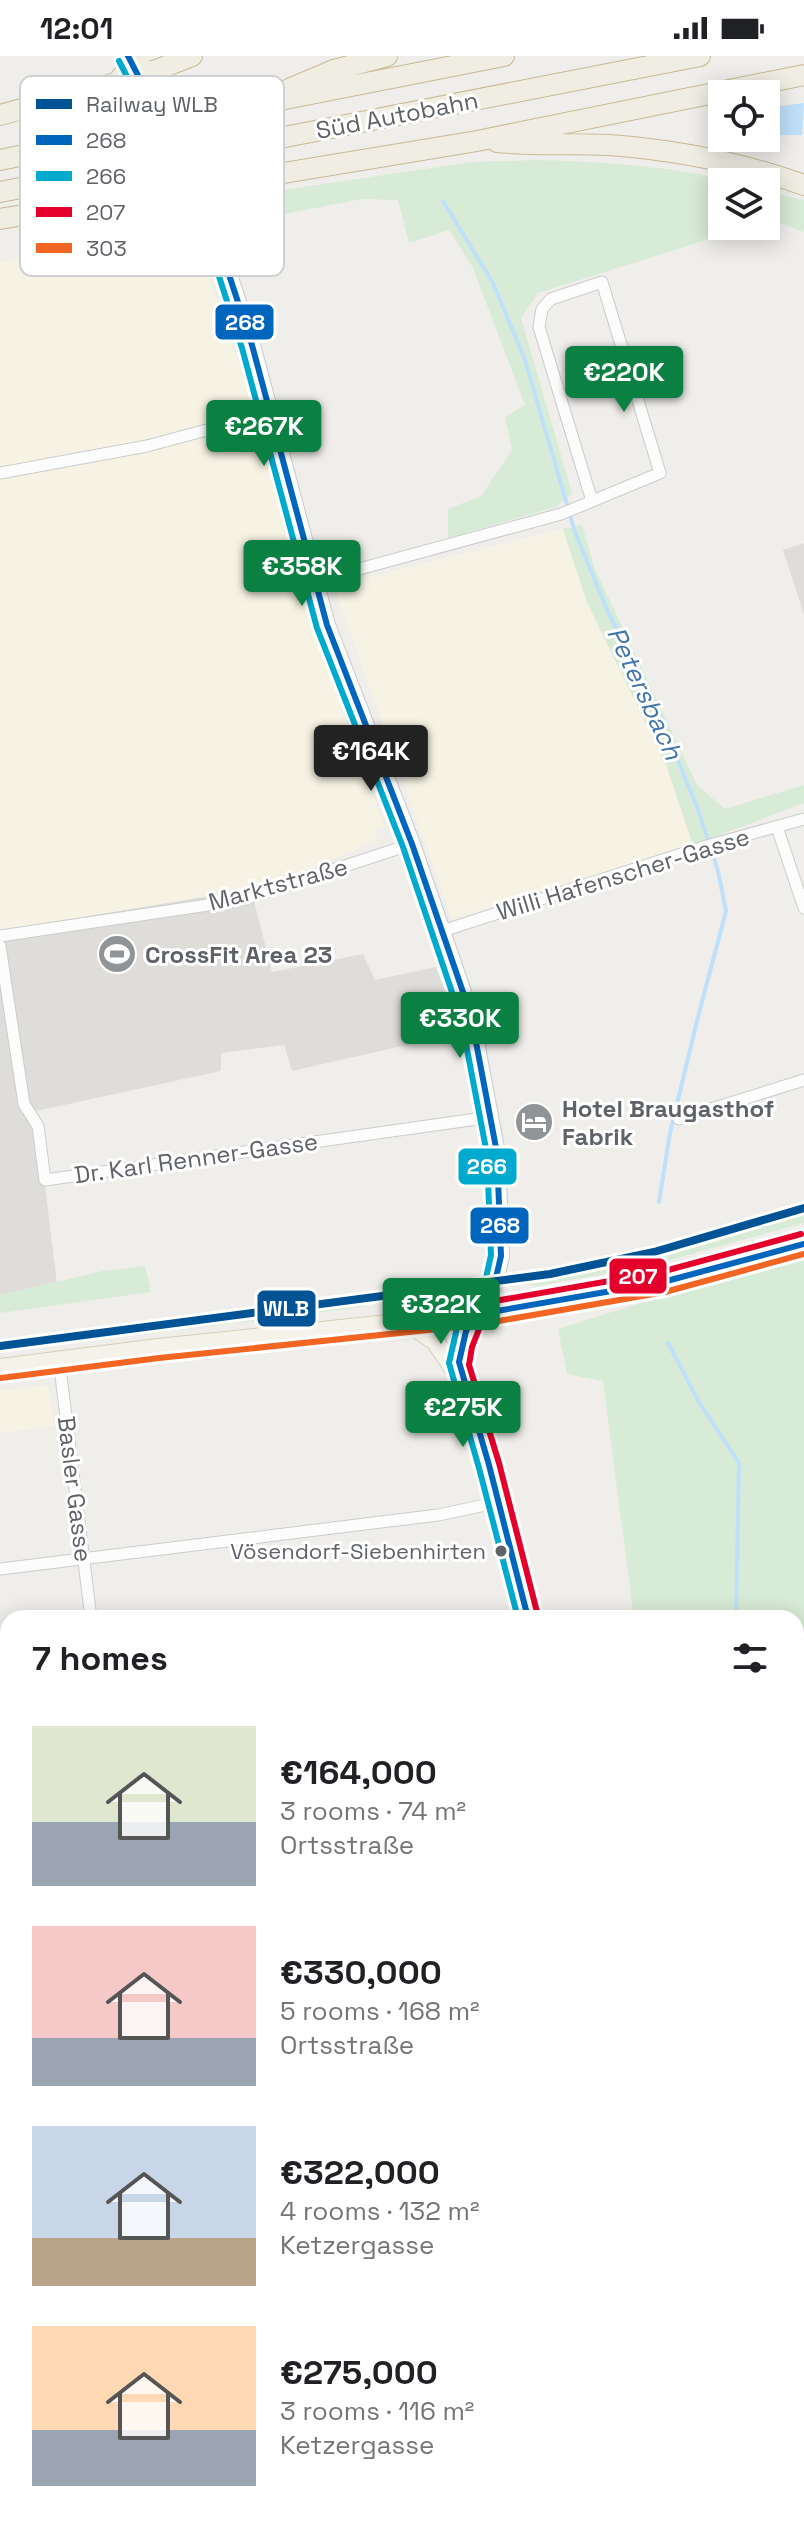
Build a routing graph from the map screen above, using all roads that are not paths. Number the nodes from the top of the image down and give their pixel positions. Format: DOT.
graph roads {
  1 [pos="128,56"];
  2 [pos="141,56"];
  3 [pos="183,56"];
  4 [pos="192,56"];
  5 [pos="387,56"];
  6 [pos="504,56"];
  7 [pos="700,56"];
  8 [pos="159,69"];
  9 [pos="804,75"];
  10 [pos="122,76"];
  11 [pos="138,76"];
  12 [pos="138,76"];
  13 [pos="284,91"];
  14 [pos="284,99"];
  15 [pos="20,109"];
  16 [pos="0,115"];
  17 [pos="284,137"];
  18 [pos="477,141"];
  19 [pos="20,156"];
  20 [pos="0,160"];
  21 [pos="284,173"];
  22 [pos="804,185"];
  23 [pos="20,188"];
  24 [pos="0,192"];
  25 [pos="20,216"];
  26 [pos="0,219"];
  27 [pos="230,276"];
  28 [pos="270,413"];
  29 [pos="0,473"];
  30 [pos="592,501"];
  31 [pos="315,581"];
  32 [pos="804,819"];
  33 [pos="777,827"];
  34 [pos="412,844"];
  35 [pos="804,908"];
  36 [pos="442,931"];
  37 [pos="0,936"];
  38 [pos="0,946"];
  39 [pos="804,1080"];
  40 [pos="491,1117"];
  41 [pos="679,1119"];
  42 [pos="804,1244"];
  43 [pos="474,1315"];
  44 [pos="409,1323"];
  45 [pos="59,1360"];
  46 [pos="0,1368"];
  47 [pos="464,1384"];
  48 [pos="500,1502"];
  49 [pos="83,1558"];
  50 [pos="0,1569"];
  51 [pos="90,1610"];
  52 [pos="526,1610"];
  1 -- 11 [label="main road"];
  2 -- 10 [label="highway, bridge"];
  3 -- 8 [label="highway"];
  4 -- 8 [label="highway"];
  5 -- 13 [label="highway"];
  6 -- 14 [label="highway, Süd Autobahn"];
  7 -- 17 [label="highway, Süd Autobahn, bridge"];
  8 -- 12 [label="highway, bridge"];
  9 -- 18 [label="highway"];
  15 -- 16 [label="highway"];
  18 -- 21 [label="highway, bridge"];
  18 -- 22 [label="highway"];
  19 -- 20 [label="highway, Süd Autobahn, bridge"];
  23 -- 24 [label="highway, Süd Autobahn, bridge"];
  25 -- 26 [label="highway, bridge"];
  27 -- 28 [label="main road"];
  28 -- 29 [label="street"];
  28 -- 31 [label="main road"];
  30 -- 30 [label="street"];
  30 -- 31 [label="street"];
  31 -- 34 [label="main road"];
  32 -- 33 [label="street, Willi Hafenscher-Gasse"];
  33 -- 35 [label="street"];
  33 -- 36 [label="street, Willi Hafenscher-Gasse"];
  34 -- 36 [label="main road"];
  34 -- 37 [label="street, Marktstraße"];
  36 -- 40 [label="main road"];
  38 -- 40 [label="street, Dr. Karl Renner-Gasse"];
  39 -- 41 [label="street"];
  40 -- 43 [label="main road"];
  42 -- 43 [label="main road"];
  43 -- 44 [label="main road"];
  43 -- 47 [label="main road"];
  44 -- 45 [label="main road"];
  44 -- 47 [label="main road"];
  45 -- 46 [label="main road"];
  45 -- 49 [label="street, Basler Gasse"];
  47 -- 48 [label="main road"];
  48 -- 49 [label="street"];
  48 -- 52 [label="main road"];
  49 -- 50 [label="street"];
  49 -- 51 [label="street, Basler Gasse"];
}
